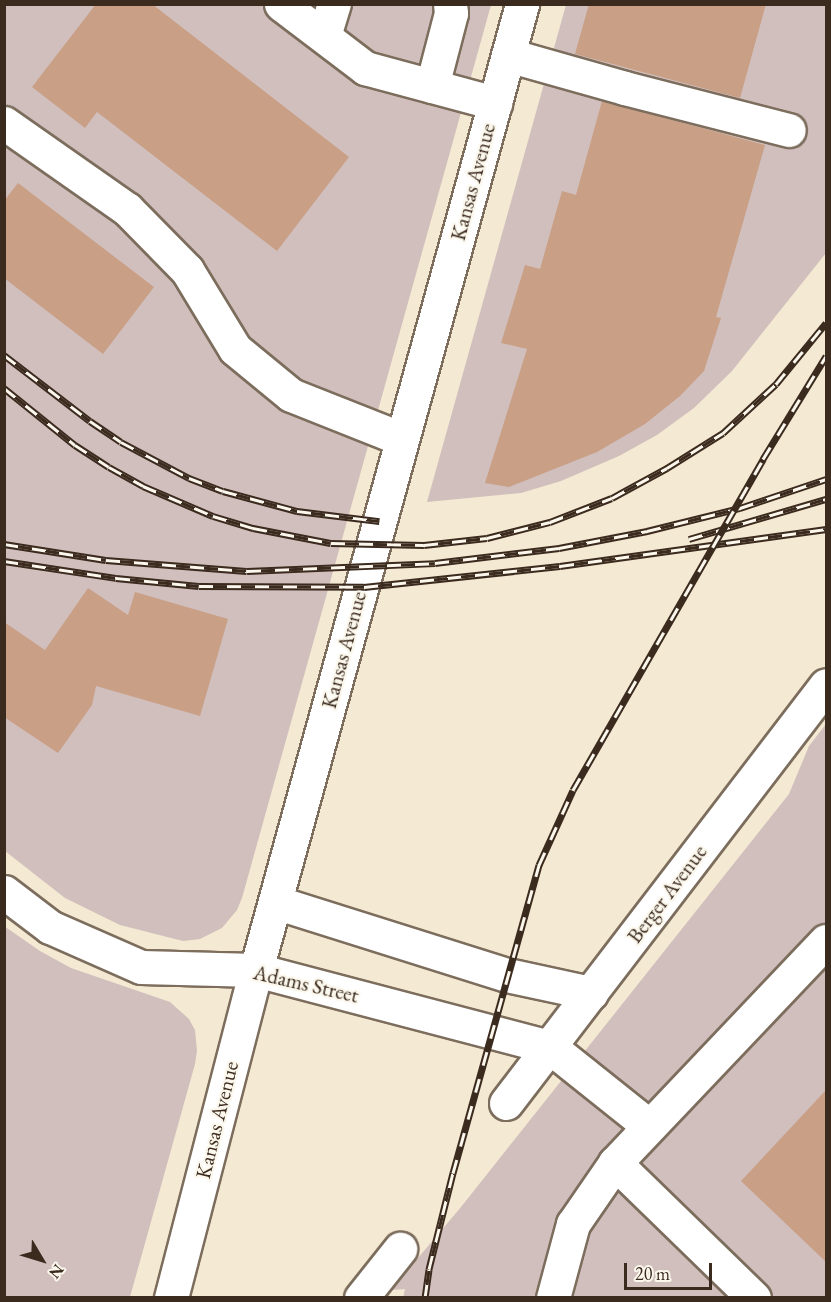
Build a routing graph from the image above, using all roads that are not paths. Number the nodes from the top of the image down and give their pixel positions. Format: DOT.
graph roads {
  1 [pos="282,4"];
  2 [pos="334,4"];
  3 [pos="450,4"];
  4 [pos="522,4"];
  5 [pos="324,36"];
  6 [pos="508,55"];
  7 [pos="432,86"];
  8 [pos="495,103"];
  9 [pos="4,123"];
  10 [pos="789,130"];
  11 [pos="402,440"];
  12 [pos="826,685"];
  13 [pos="4,892"];
  14 [pos="275,902"];
  15 [pos="826,942"];
  16 [pos="256,970"];
  17 [pos="591,993"];
  18 [pos="550,1047"];
  19 [pos="506,1103"];
  20 [pos="649,1126"];
  21 [pos="615,1163"];
  22 [pos="400,1249"];
  23 [pos="171,1298"];
  24 [pos="362,1298"];
  25 [pos="554,1298"];
  26 [pos="753,1298"];
  1 -- 5 [label="street"];
  2 -- 5 [label="street"];
  3 -- 7 [label="street"];
  4 -- 6 [label="street, Kansas Avenue"];
  5 -- 7 [label="street"];
  6 -- 8 [label="street, Kansas Avenue"];
  6 -- 10 [label="street"];
  7 -- 8 [label="street"];
  8 -- 11 [label="street, Kansas Avenue"];
  9 -- 11 [label="street"];
  11 -- 14 [label="street, Kansas Avenue"];
  12 -- 17 [label="street, Berger Avenue"];
  13 -- 16 [label="street, Adams Street"];
  14 -- 16 [label="street, Kansas Avenue"];
  14 -- 17 [label="street"];
  15 -- 20 [label="street"];
  16 -- 18 [label="street, Adams Street"];
  16 -- 23 [label="street, Kansas Avenue"];
  17 -- 18 [label="street, Berger Avenue"];
  18 -- 19 [label="street, Berger Avenue"];
  18 -- 20 [label="street"];
  20 -- 21 [label="street"];
  21 -- 25 [label="street"];
  21 -- 26 [label="street"];
  22 -- 24 [label="street"];
}
